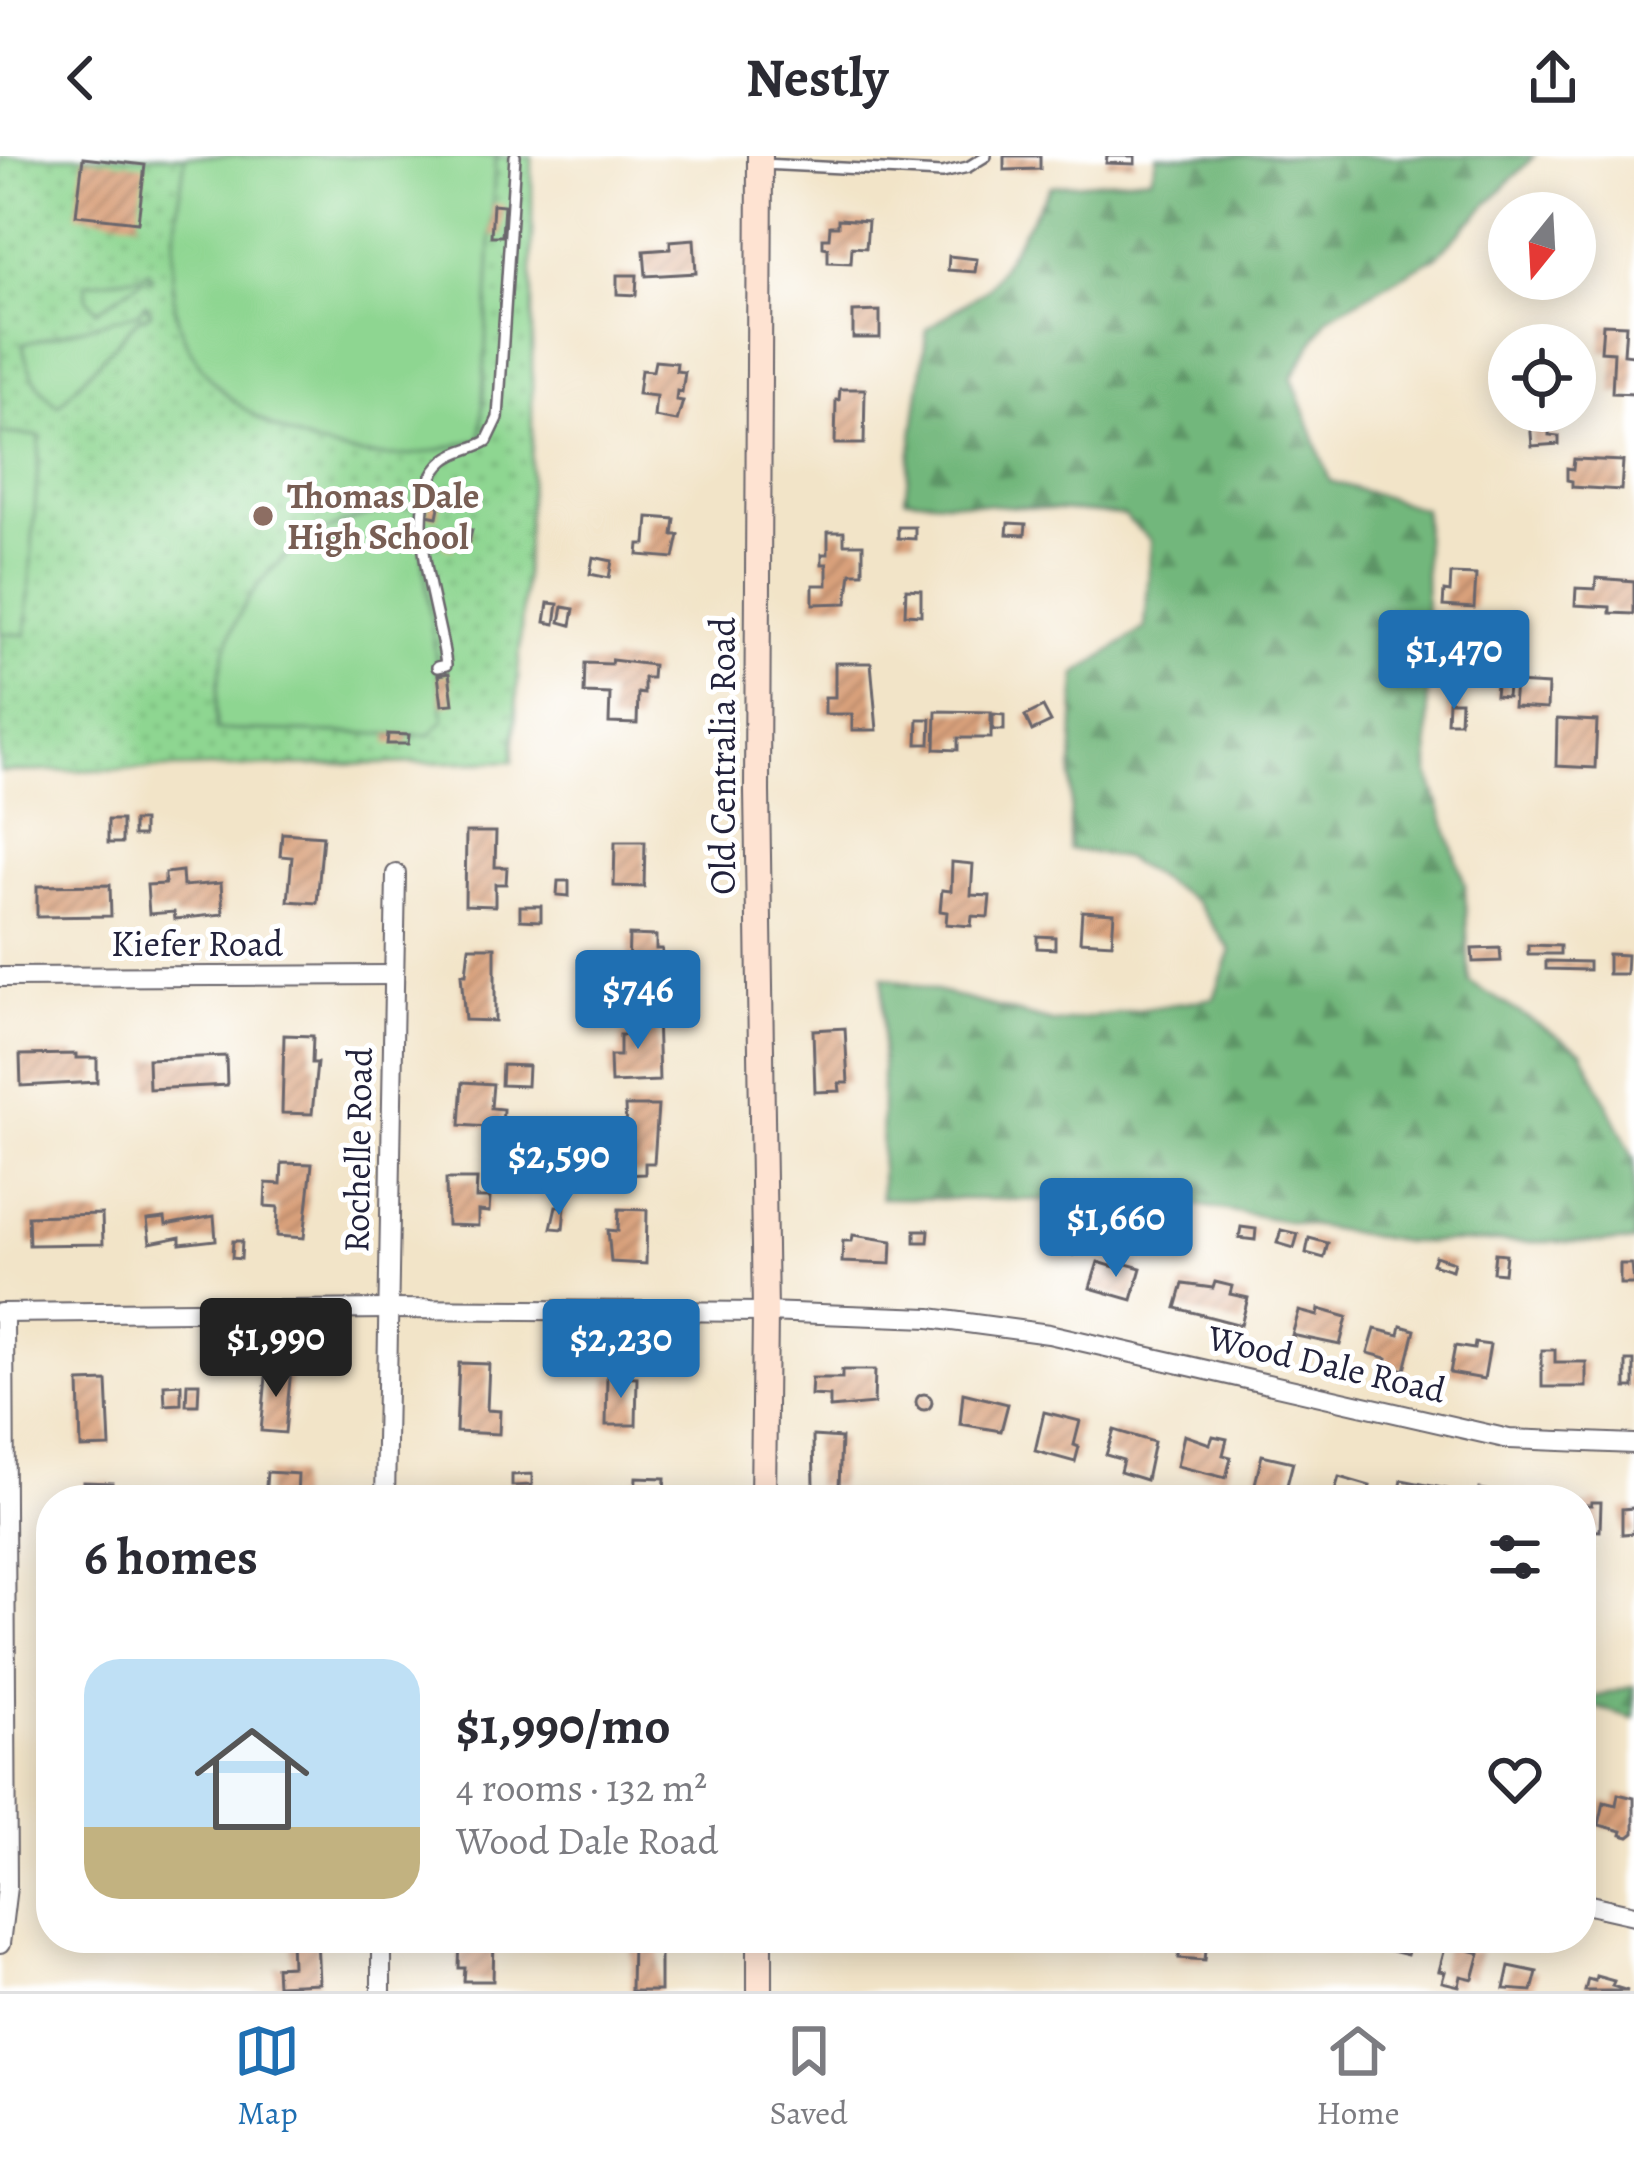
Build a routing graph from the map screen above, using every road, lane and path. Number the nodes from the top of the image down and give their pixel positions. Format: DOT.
graph roads {
  1 [pos="515,156"];
  2 [pos="986,156"];
  3 [pos="760,160"];
  4 [pos="437,667"];
  5 [pos="396,874"];
  6 [pos="394,975"];
  7 [pos="0,977"];
  8 [pos="387,1310"];
  9 [pos="2,1312"];
  10 [pos="764,1312"];
  11 [pos="1634,1444"];
  12 [pos="385,1485"];
  13 [pos="763,1485"];
  14 [pos="1596,1906"];
  15 [pos="1634,1915"];
  16 [pos="0,1944"];
  17 [pos="381,1953"];
  18 [pos="760,1953"];
  19 [pos="381,1991"];
  20 [pos="760,1991"];
  1 -- 4 [label="lane"];
  2 -- 3 [label="lane"];
  3 -- 10 [label="street, Old Centralia Road"];
  5 -- 6 [label="street, Rochelle Road"];
  6 -- 7 [label="street, Kiefer Road"];
  6 -- 8 [label="street, Rochelle Road"];
  8 -- 9 [label="street, Wood Dale Road"];
  8 -- 10 [label="street, Wood Dale Road"];
  8 -- 12 [label="street, Rochelle Road"];
  9 -- 16 [label="street"];
  10 -- 11 [label="street, Wood Dale Road"];
  10 -- 13 [label="street, Old Centralia Road"];
  14 -- 15 [label="street"];
  17 -- 19 [label="street"];
  18 -- 20 [label="street"];
}
